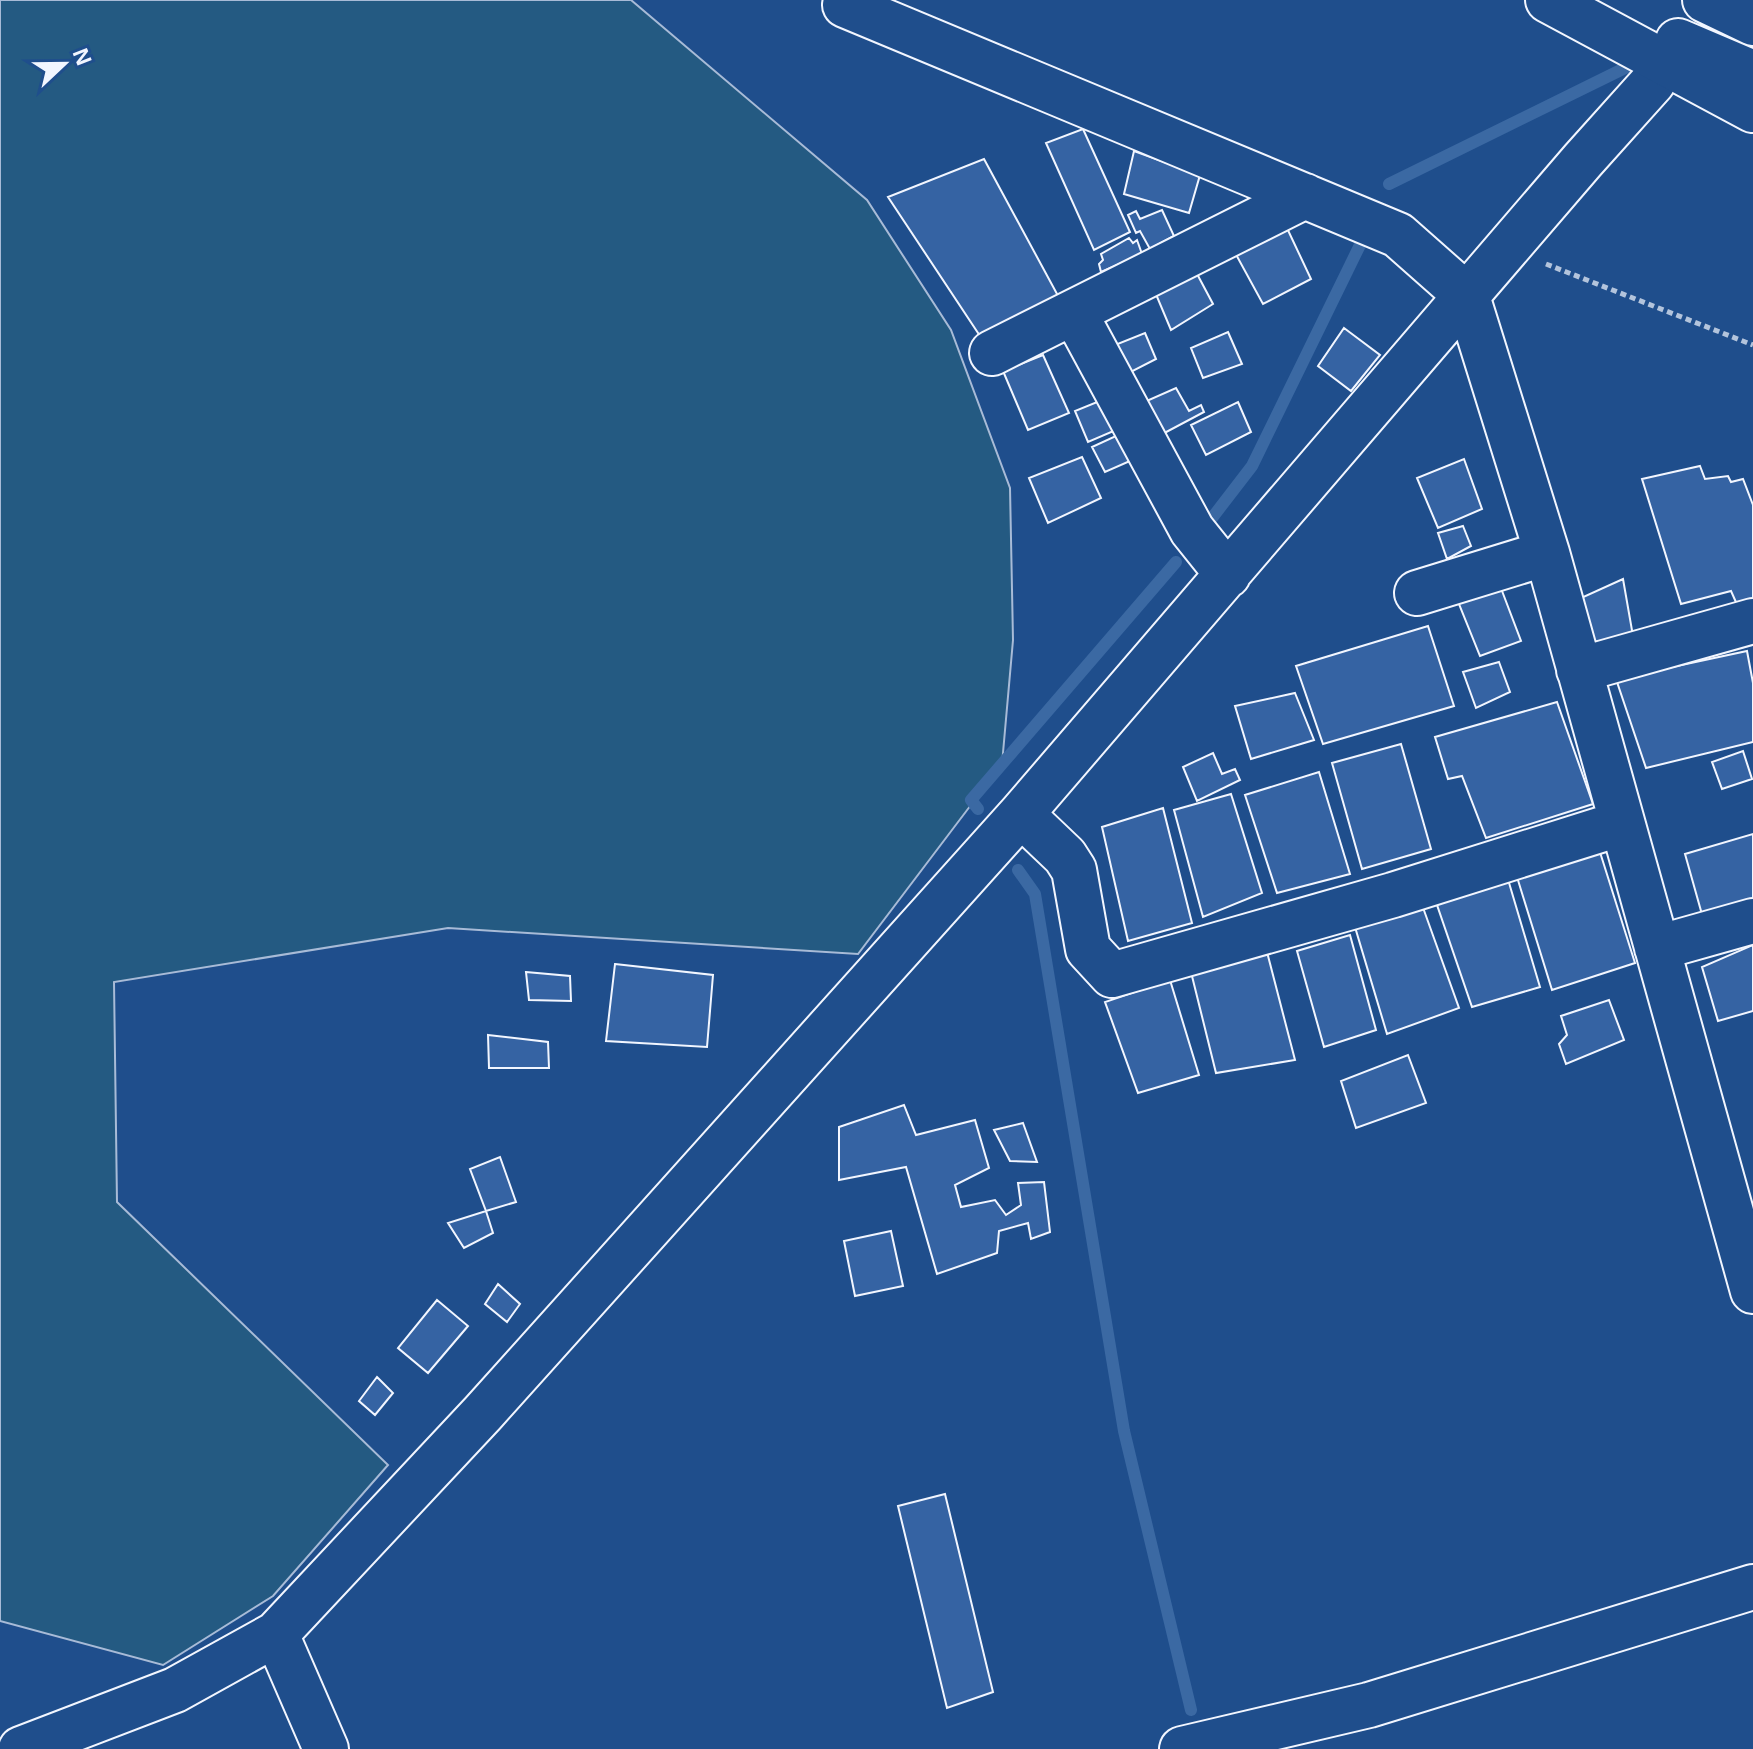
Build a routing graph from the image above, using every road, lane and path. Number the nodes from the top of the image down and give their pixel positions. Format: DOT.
graph roads {
  1 [pos="846,0"];
  2 [pos="1548,0"];
  3 [pos="1581,0"];
  4 [pos="1705,0"];
  5 [pos="1753,23"];
  6 [pos="1753,73"];
  7 [pos="1653,82"];
  8 [pos="1753,110"];
  9 [pos="1305,196"];
  10 [pos="1508,249"];
  11 [pos="1467,296"];
  12 [pos="1074,312"];
  13 [pos="1753,345"];
  14 [pos="992,353"];
  15 [pos="1547,553"];
  16 [pos="1228,575"];
  17 [pos="1417,593"];
  18 [pos="1753,621"];
  19 [pos="1579,670"];
  20 [pos="1021,814"];
  21 [pos="1622,823"];
  22 [pos="1753,921"];
  23 [pos="1657,948"];
  24 [pos="1753,1291"];
  25 [pos="1753,1587"];
  26 [pos="276,1634"];
  27 [pos="21,1749"];
  28 [pos="326,1749"];
  29 [pos="1182,1749"];
  1 -- 9 [label="main road"];
  2 -- 8 [label="main road"];
  3 -- 6 [label="main road"];
  4 -- 5 [label="main road"];
  7 -- 10 [label="main road"];
  9 -- 11 [label="main road"];
  9 -- 12 [label="main road"];
  10 -- 11 [label="main road"];
  10 -- 13 [label="path"];
  11 -- 15 [label="main road"];
  11 -- 16 [label="main road"];
  12 -- 14 [label="main road"];
  12 -- 16 [label="main road"];
  15 -- 17 [label="main road"];
  15 -- 19 [label="main road"];
  16 -- 20 [label="main road"];
  18 -- 19 [label="main road"];
  19 -- 21 [label="main road"];
  20 -- 21 [label="main road"];
  20 -- 26 [label="main road"];
  21 -- 23 [label="main road"];
  22 -- 23 [label="main road"];
  23 -- 24 [label="main road"];
  25 -- 29 [label="main road"];
  26 -- 27 [label="main road"];
  26 -- 28 [label="main road"];
}
